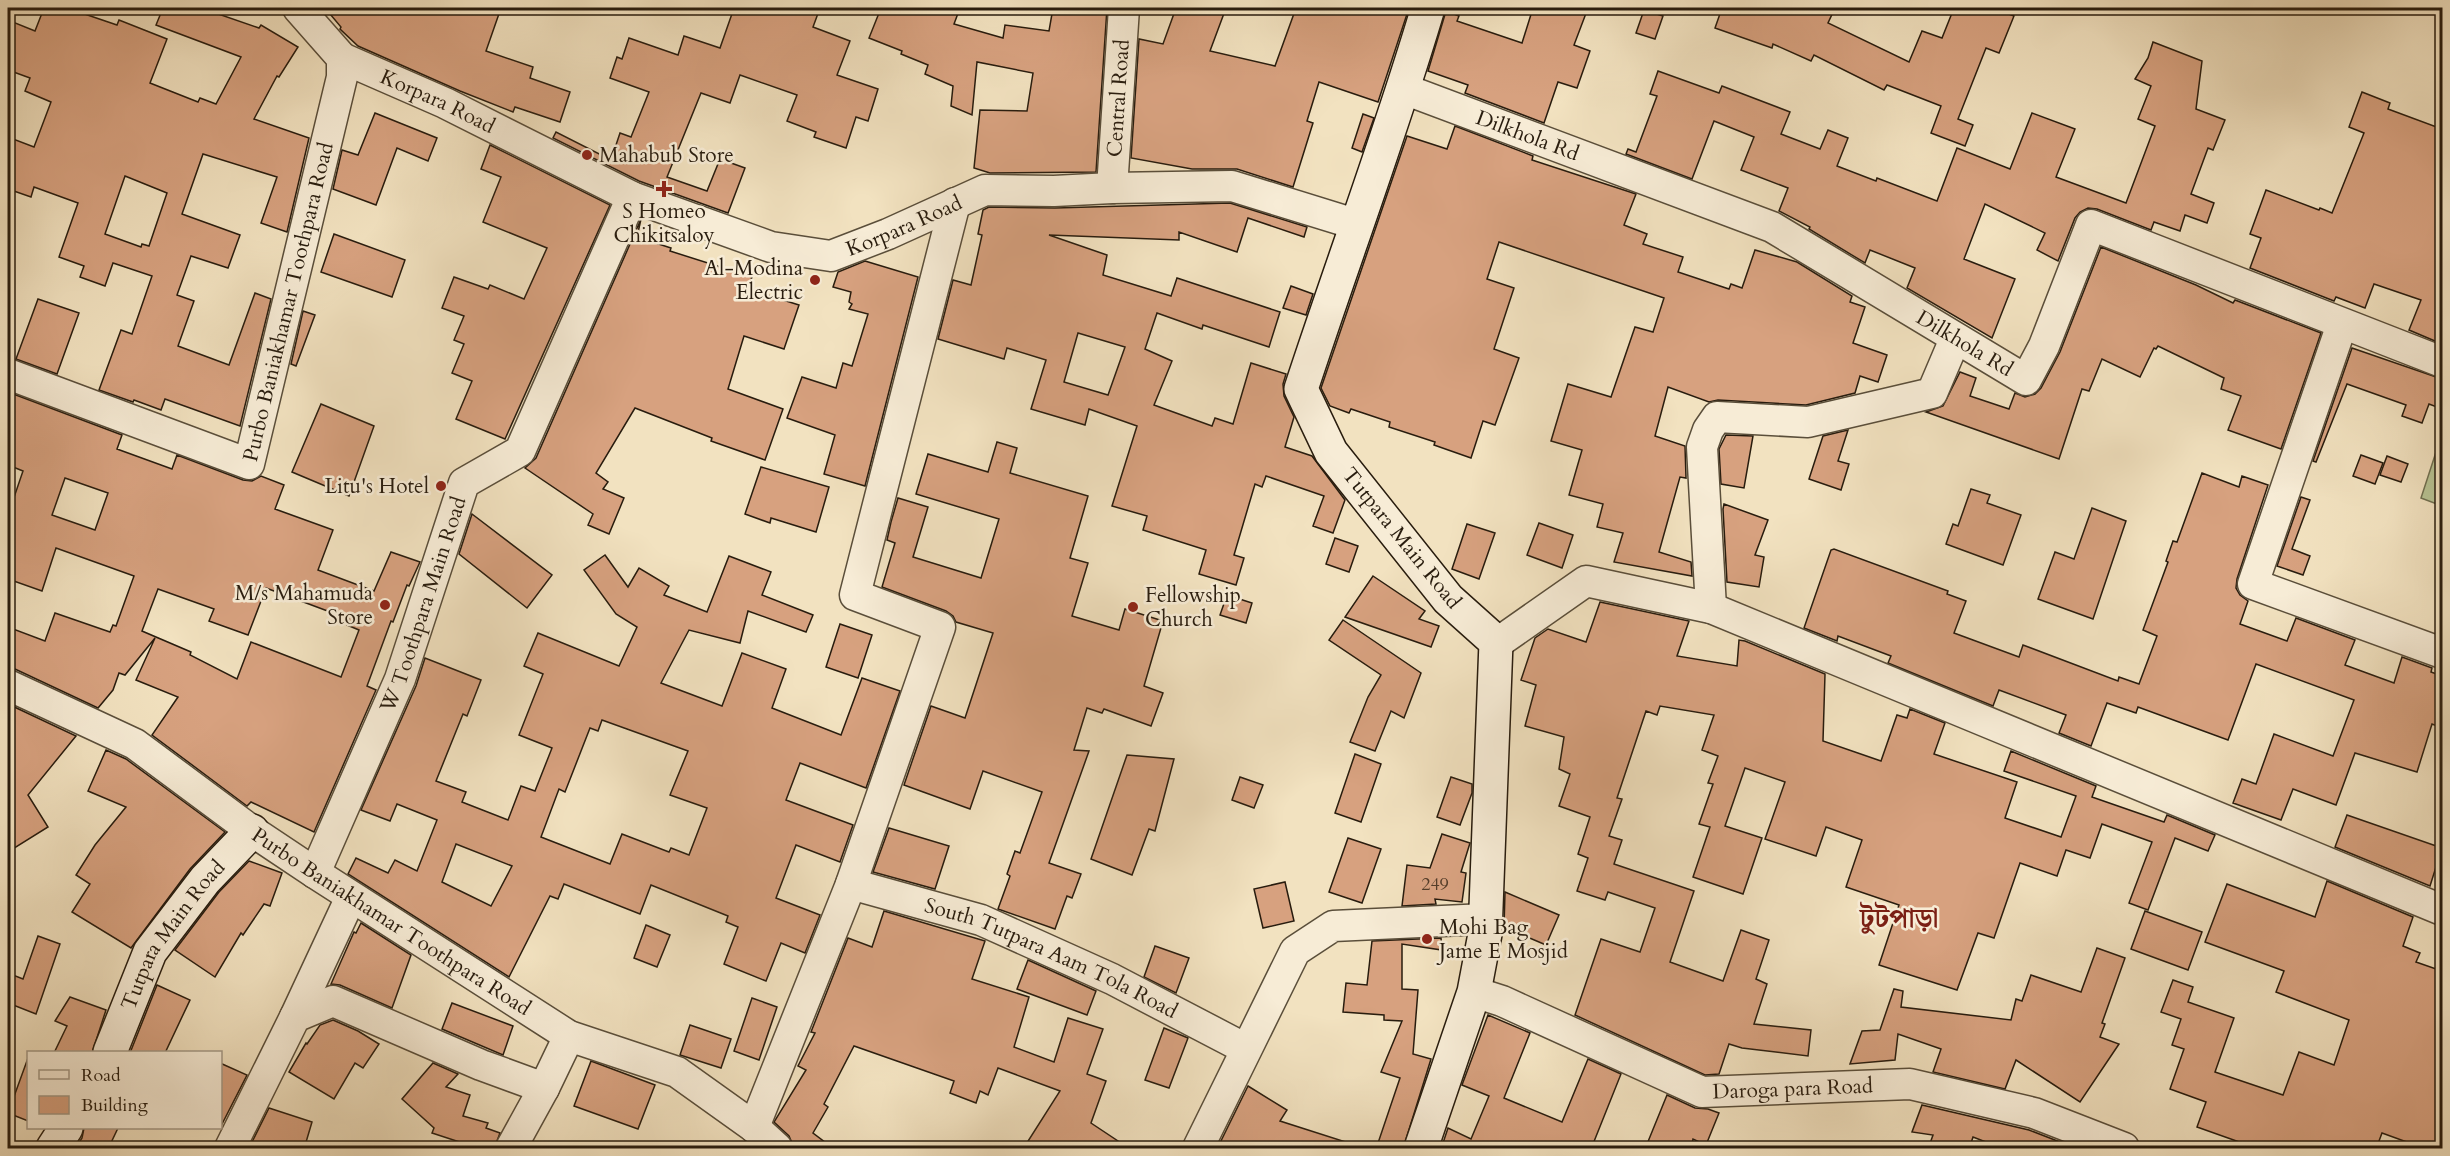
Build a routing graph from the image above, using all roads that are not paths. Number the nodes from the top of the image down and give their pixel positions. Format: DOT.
graph roads {
  1 [pos="298,8"];
  2 [pos="1124,8"];
  3 [pos="1428,8"];
  4 [pos="342,58"];
  5 [pos="1404,89"];
  6 [pos="1112,188"];
  7 [pos="632,196"];
  8 [pos="955,203"];
  9 [pos="1355,224"];
  10 [pos="2342,324"];
  11 [pos="1955,339"];
  12 [pos="2442,362"];
  13 [pos="8,374"];
  14 [pos="1711,608"];
  15 [pos="1496,644"];
  16 [pos="2442,653"];
  17 [pos="8,685"];
  18 [pos="252,831"];
  19 [pos="315,873"];
  20 [pos="851,884"];
  21 [pos="351,897"];
  22 [pos="2442,910"];
  23 [pos="1486,919"];
  24 [pos="1474,992"];
  25 [pos="295,1017"];
  26 [pos="569,1036"];
  27 [pos="1246,1049"];
  28 [pos="111,1051"];
  29 [pos="544,1088"];
  30 [pos="754,1127"];
  31 [pos="65,1129"];
  32 [pos="53,1149"];
  33 [pos="230,1149"];
  34 [pos="511,1149"];
  35 [pos="777,1149"];
  36 [pos="1198,1149"];
  37 [pos="1421,1149"];
  38 [pos="2124,1149"];
  1 -- 4 [label="street"];
  2 -- 6 [label="street, Central Road"];
  3 -- 5 [label="street, Tutpara Main Road"];
  4 -- 7 [label="street, Korpara Road"];
  4 -- 13 [label="street, Purbo Baniakhamar Toothpara Road"];
  5 -- 9 [label="street, Tutpara Main Road"];
  5 -- 11 [label="street, Dilkhola Rd"];
  6 -- 8 [label="street, Korpara Road"];
  6 -- 9 [label="street, Korpara Road"];
  7 -- 8 [label="street, Korpara Road"];
  7 -- 19 [label="street, W Toothpara Main Road"];
  8 -- 20 [label="street"];
  9 -- 15 [label="street, Tutpara Main Road"];
  10 -- 11 [label="street, Dilkhola Rd"];
  10 -- 12 [label="street, Dilkhola Rd"];
  10 -- 16 [label="street"];
  11 -- 14 [label="street"];
  14 -- 15 [label="street"];
  14 -- 22 [label="street"];
  15 -- 23 [label="street"];
  17 -- 18 [label="street, Purbo Baniakhamar Toothpara Road"];
  18 -- 19 [label="street, Purbo Baniakhamar Toothpara Road"];
  18 -- 28 [label="street, Tutpara Main Road"];
  19 -- 21 [label="street, Purbo Baniakhamar Toothpara Road"];
  20 -- 27 [label="street, South Tutpara Aam Tola Road"];
  20 -- 30 [label="street"];
  21 -- 25 [label="street"];
  21 -- 26 [label="street, Purbo Baniakhamar Toothpara Road"];
  23 -- 24 [label="street"];
  23 -- 27 [label="street"];
  24 -- 37 [label="street"];
  24 -- 38 [label="street, Daroga para Road"];
  25 -- 29 [label="street"];
  25 -- 33 [label="street"];
  26 -- 29 [label="street"];
  26 -- 30 [label="street, Purbo Baniakhamar Toothpara Road"];
  27 -- 36 [label="street"];
  29 -- 34 [label="street"];
  30 -- 35 [label="street, Purbo Baniakhamar Toothpara Road"];
  31 -- 32 [label="street"];
}
